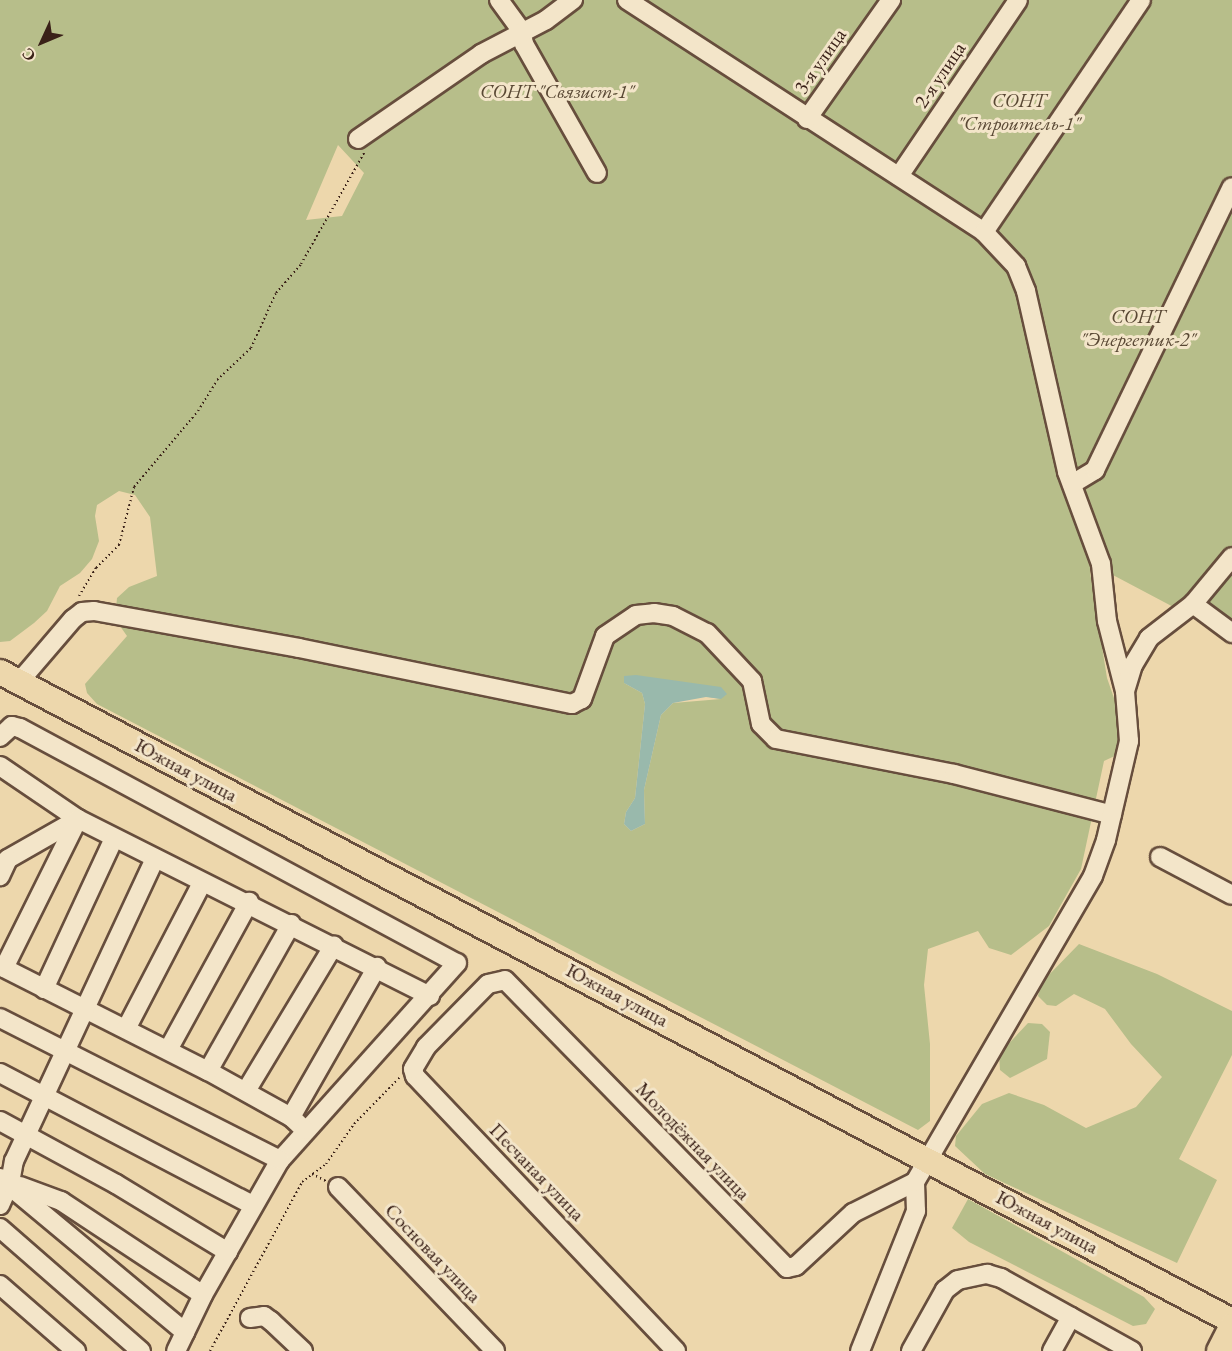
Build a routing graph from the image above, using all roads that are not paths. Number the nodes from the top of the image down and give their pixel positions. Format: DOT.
graph roads {
  1 [pos="499,0"];
  2 [pos="573,0"];
  3 [pos="627,0"];
  4 [pos="891,0"];
  5 [pos="1018,0"];
  6 [pos="1141,0"];
  7 [pos="522,32"];
  8 [pos="807,119"];
  9 [pos="358,139"];
  10 [pos="597,173"];
  11 [pos="899,176"];
  12 [pos="1232,187"];
  13 [pos="984,232"];
  14 [pos="1072,484"];
  15 [pos="1232,556"];
  16 [pos="1193,604"];
  17 [pos="1232,633"];
  18 [pos="9,677"];
  19 [pos="1125,691"];
  20 [pos="0,736"];
  21 [pos="0,766"];
  22 [pos="1112,815"];
  23 [pos="78,819"];
  24 [pos="114,838"];
  25 [pos="1160,857"];
  26 [pos="154,858"];
  27 [pos="4,860"];
  28 [pos="0,876"];
  29 [pos="202,883"];
  30 [pos="1232,895"];
  31 [pos="249,902"];
  32 [pos="291,924"];
  33 [pos="334,945"];
  34 [pos="2,967"];
  35 [pos="377,967"];
  36 [pos="44,989"];
  37 [pos="430,996"];
  38 [pos="85,1009"];
  39 [pos="0,1018"];
  40 [pos="453,1019"];
  41 [pos="126,1029"];
  42 [pos="168,1050"];
  43 [pos="66,1051"];
  44 [pos="208,1071"];
  45 [pos="0,1073"];
  46 [pos="246,1091"];
  47 [pos="43,1097"];
  48 [pos="291,1117"];
  49 [pos="0,1121"];
  50 [pos="305,1130"];
  51 [pos="26,1134"];
  52 [pos="929,1158"];
  53 [pos="280,1160"];
  54 [pos="5,1180"];
  55 [pos="915,1182"];
  56 [pos="338,1187"];
  57 [pos="0,1205"];
  58 [pos="253,1205"];
  59 [pos="0,1228"];
  60 [pos="228,1252"];
  61 [pos="0,1285"];
  62 [pos="203,1295"];
  63 [pos="1071,1317"];
  64 [pos="250,1318"];
  65 [pos="1232,1323"];
  66 [pos="185,1332"];
  67 [pos="76,1351"];
  68 [pos="141,1351"];
  69 [pos="176,1351"];
  70 [pos="303,1351"];
  71 [pos="495,1351"];
  72 [pos="676,1351"];
  73 [pos="860,1351"];
  74 [pos="911,1351"];
  75 [pos="1052,1351"];
  76 [pos="1132,1351"];
  77 [pos="1219,1351"];
  1 -- 7 [label="street"];
  2 -- 7 [label="street"];
  3 -- 8 [label="street"];
  4 -- 8 [label="street, 3-я улица"];
  5 -- 11 [label="street, 2-я улица"];
  6 -- 13 [label="street"];
  7 -- 9 [label="street"];
  7 -- 10 [label="street"];
  8 -- 11 [label="street"];
  11 -- 13 [label="street"];
  12 -- 14 [label="street"];
  13 -- 14 [label="street"];
  14 -- 19 [label="street"];
  15 -- 16 [label="street"];
  16 -- 17 [label="street"];
  16 -- 19 [label="street"];
  18 -- 22 [label="street"];
  18 -- 52 [label="main road, Южная улица"];
  19 -- 22 [label="street"];
  20 -- 37 [label="street"];
  21 -- 23 [label="street"];
  22 -- 52 [label="street"];
  23 -- 24 [label="street"];
  23 -- 27 [label="street"];
  23 -- 34 [label="street"];
  24 -- 26 [label="street"];
  24 -- 36 [label="street"];
  25 -- 30 [label="street"];
  26 -- 29 [label="street"];
  26 -- 38 [label="street"];
  27 -- 28 [label="street"];
  29 -- 31 [label="street"];
  29 -- 41 [label="street"];
  31 -- 32 [label="street"];
  31 -- 42 [label="street"];
  32 -- 33 [label="street"];
  32 -- 44 [label="street"];
  33 -- 35 [label="street"];
  33 -- 46 [label="street"];
  34 -- 36 [label="street"];
  35 -- 37 [label="street"];
  35 -- 48 [label="street"];
  36 -- 38 [label="street"];
  37 -- 50 [label="street"];
  38 -- 41 [label="street"];
  38 -- 43 [label="street"];
  39 -- 43 [label="street"];
  40 -- 55 [label="street, Молодёжная улица"];
  40 -- 72 [label="street, Песчаная улица"];
  41 -- 42 [label="street"];
  42 -- 44 [label="street"];
  43 -- 47 [label="street"];
  43 -- 53 [label="street"];
  44 -- 46 [label="street"];
  45 -- 47 [label="street"];
  46 -- 48 [label="street"];
  47 -- 51 [label="street"];
  47 -- 58 [label="street"];
  48 -- 50 [label="street"];
  49 -- 51 [label="street"];
  50 -- 53 [label="street"];
  51 -- 54 [label="street"];
  51 -- 60 [label="street"];
  52 -- 55 [label="street"];
  52 -- 65 [label="main road, Южная улица"];
  53 -- 58 [label="street"];
  54 -- 57 [label="street"];
  54 -- 62 [label="street"];
  54 -- 66 [label="street"];
  55 -- 73 [label="street"];
  56 -- 71 [label="street, Сосновая улица"];
  58 -- 60 [label="street"];
  59 -- 68 [label="street"];
  60 -- 62 [label="street"];
  61 -- 67 [label="street"];
  62 -- 66 [label="street"];
  63 -- 74 [label="street"];
  63 -- 75 [label="street"];
  63 -- 76 [label="street"];
  64 -- 70 [label="street"];
  65 -- 77 [label="main road"];
  66 -- 69 [label="street"];
}
